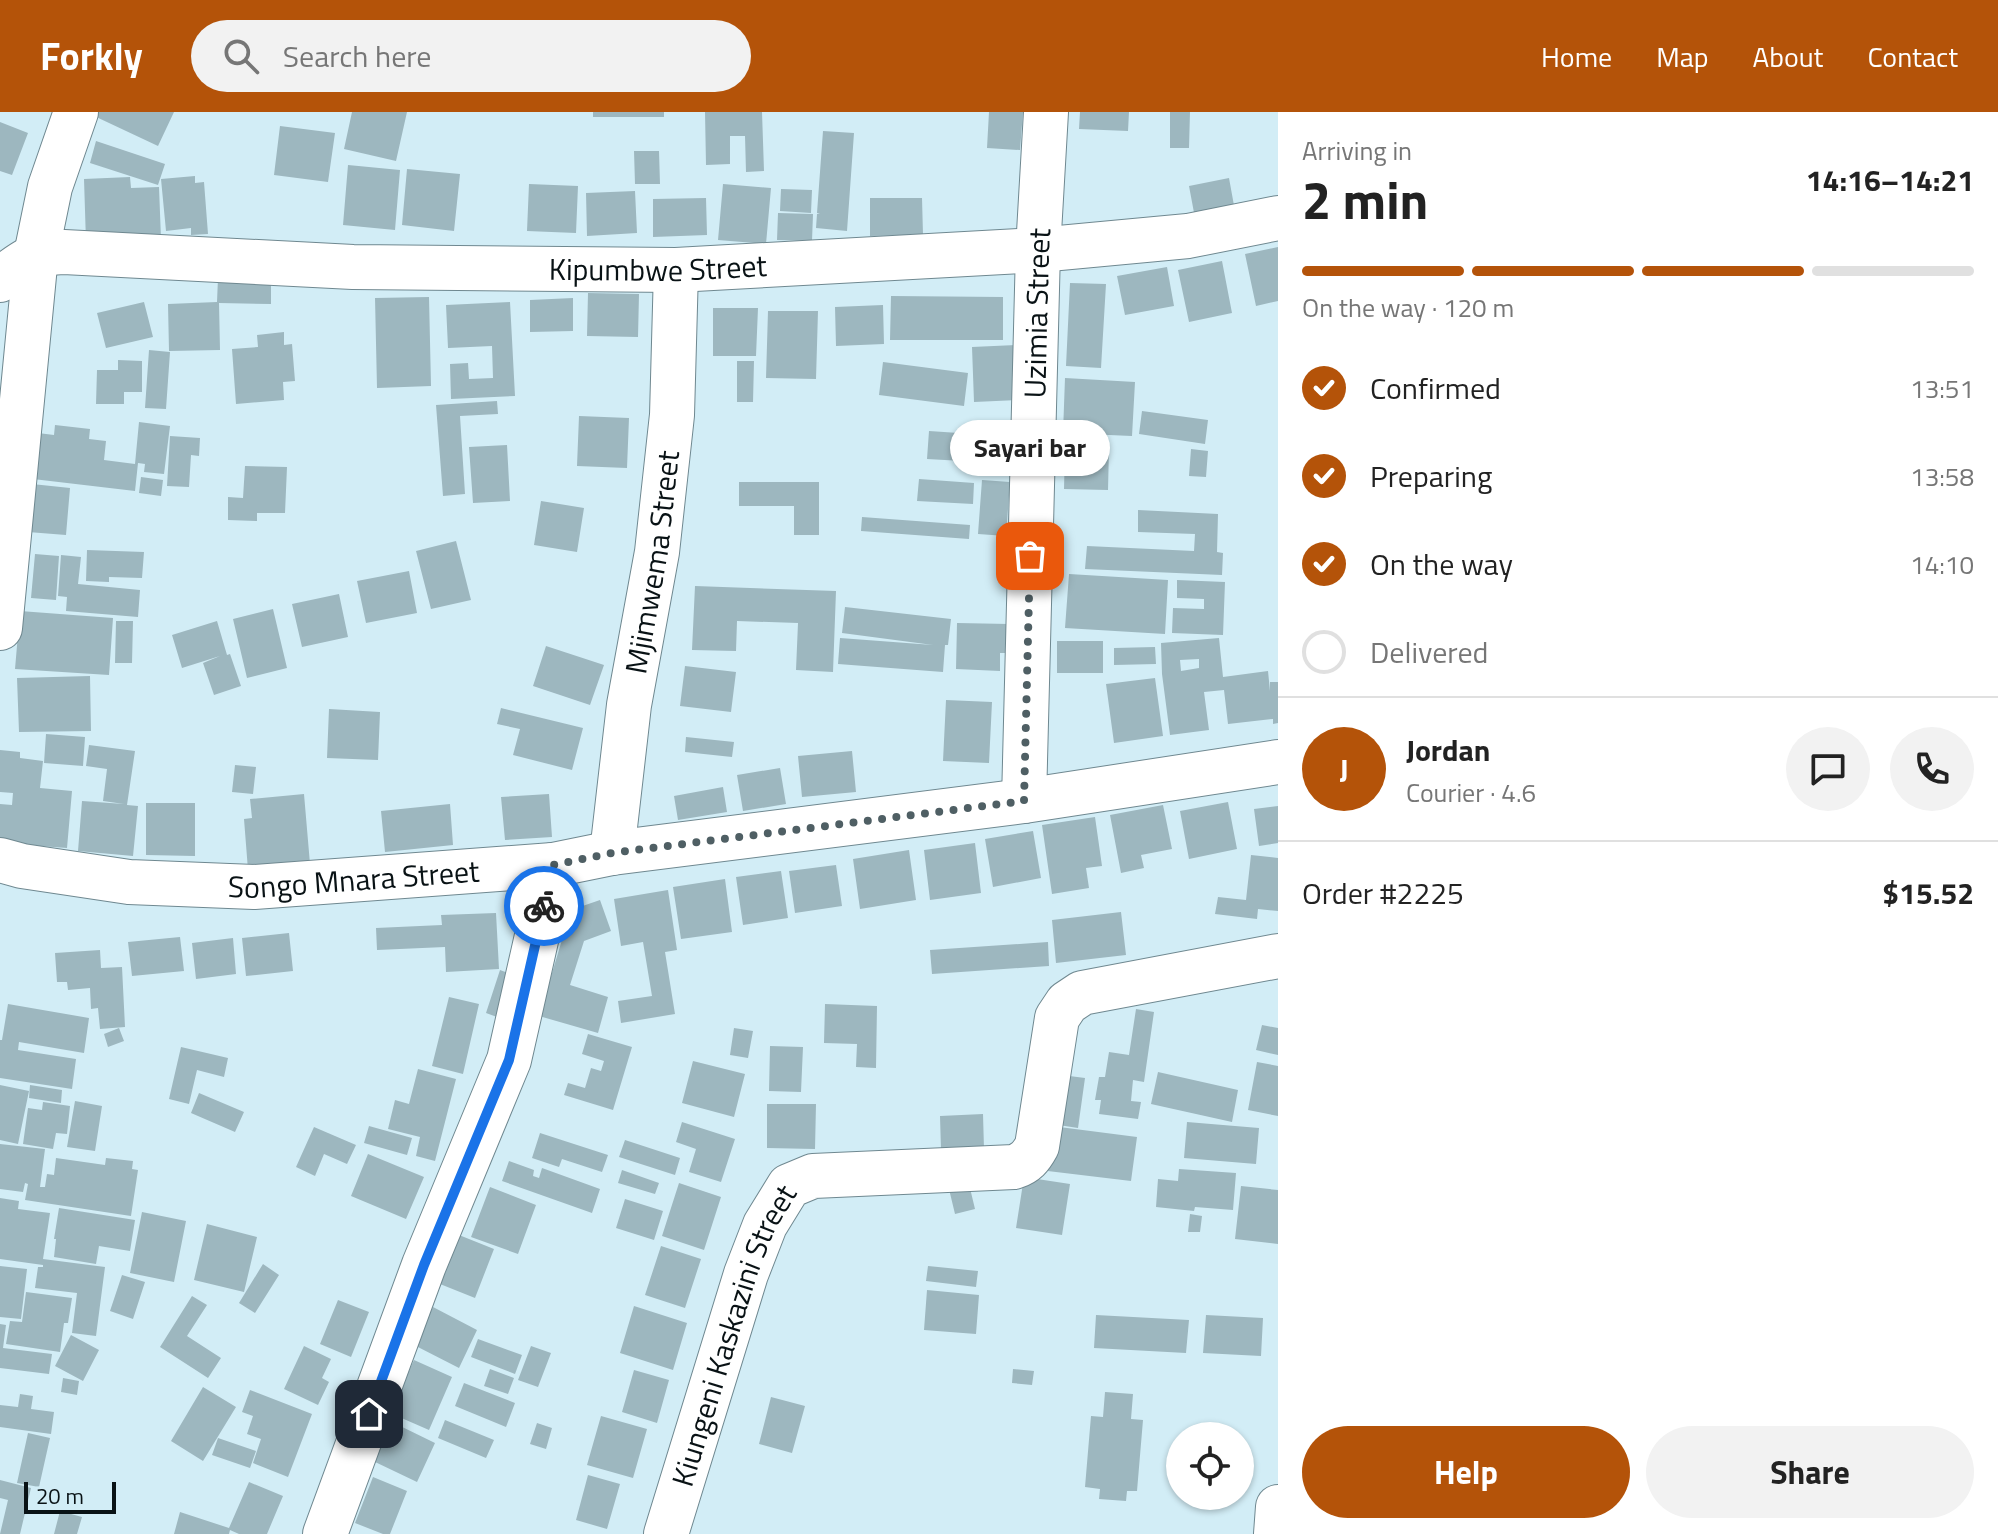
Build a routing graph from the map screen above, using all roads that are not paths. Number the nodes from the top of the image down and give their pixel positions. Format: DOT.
graph roads {
  1 [pos="76,112"];
  2 [pos="1046,112"];
  3 [pos="1278,218"];
  4 [pos="1038,250"];
  5 [pos="36,255"];
  6 [pos="676,270"];
  7 [pos="0,280"];
  8 [pos="0,628"];
  9 [pos="1278,762"];
  10 [pos="1024,801"];
  11 [pos="612,853"];
  12 [pos="0,860"];
  13 [pos="553,865"];
  14 [pos="1278,956"];
  15 [pos="1278,1507"];
  16 [pos="325,1534"];
  17 [pos="666,1534"];
  18 [pos="1276,1534"];
  1 -- 5 [label="street"];
  2 -- 4 [label="street, Uzimia Street"];
  3 -- 4 [label="street, Kipumbwe Street"];
  4 -- 6 [label="street, Kipumbwe Street"];
  4 -- 10 [label="street, Uzimia Street"];
  5 -- 6 [label="street, Kipumbwe Street"];
  5 -- 7 [label="street"];
  5 -- 8 [label="street"];
  6 -- 11 [label="street, Mjimwema Street"];
  9 -- 10 [label="street, Songo Mnara Street"];
  10 -- 11 [label="street, Songo Mnara Street"];
  11 -- 13 [label="street, Songo Mnara Street"];
  12 -- 13 [label="street, Songo Mnara Street"];
  13 -- 16 [label="street"];
  14 -- 17 [label="street, Kiungeni Kaskazini Street"];
  15 -- 18 [label="street"];
}
